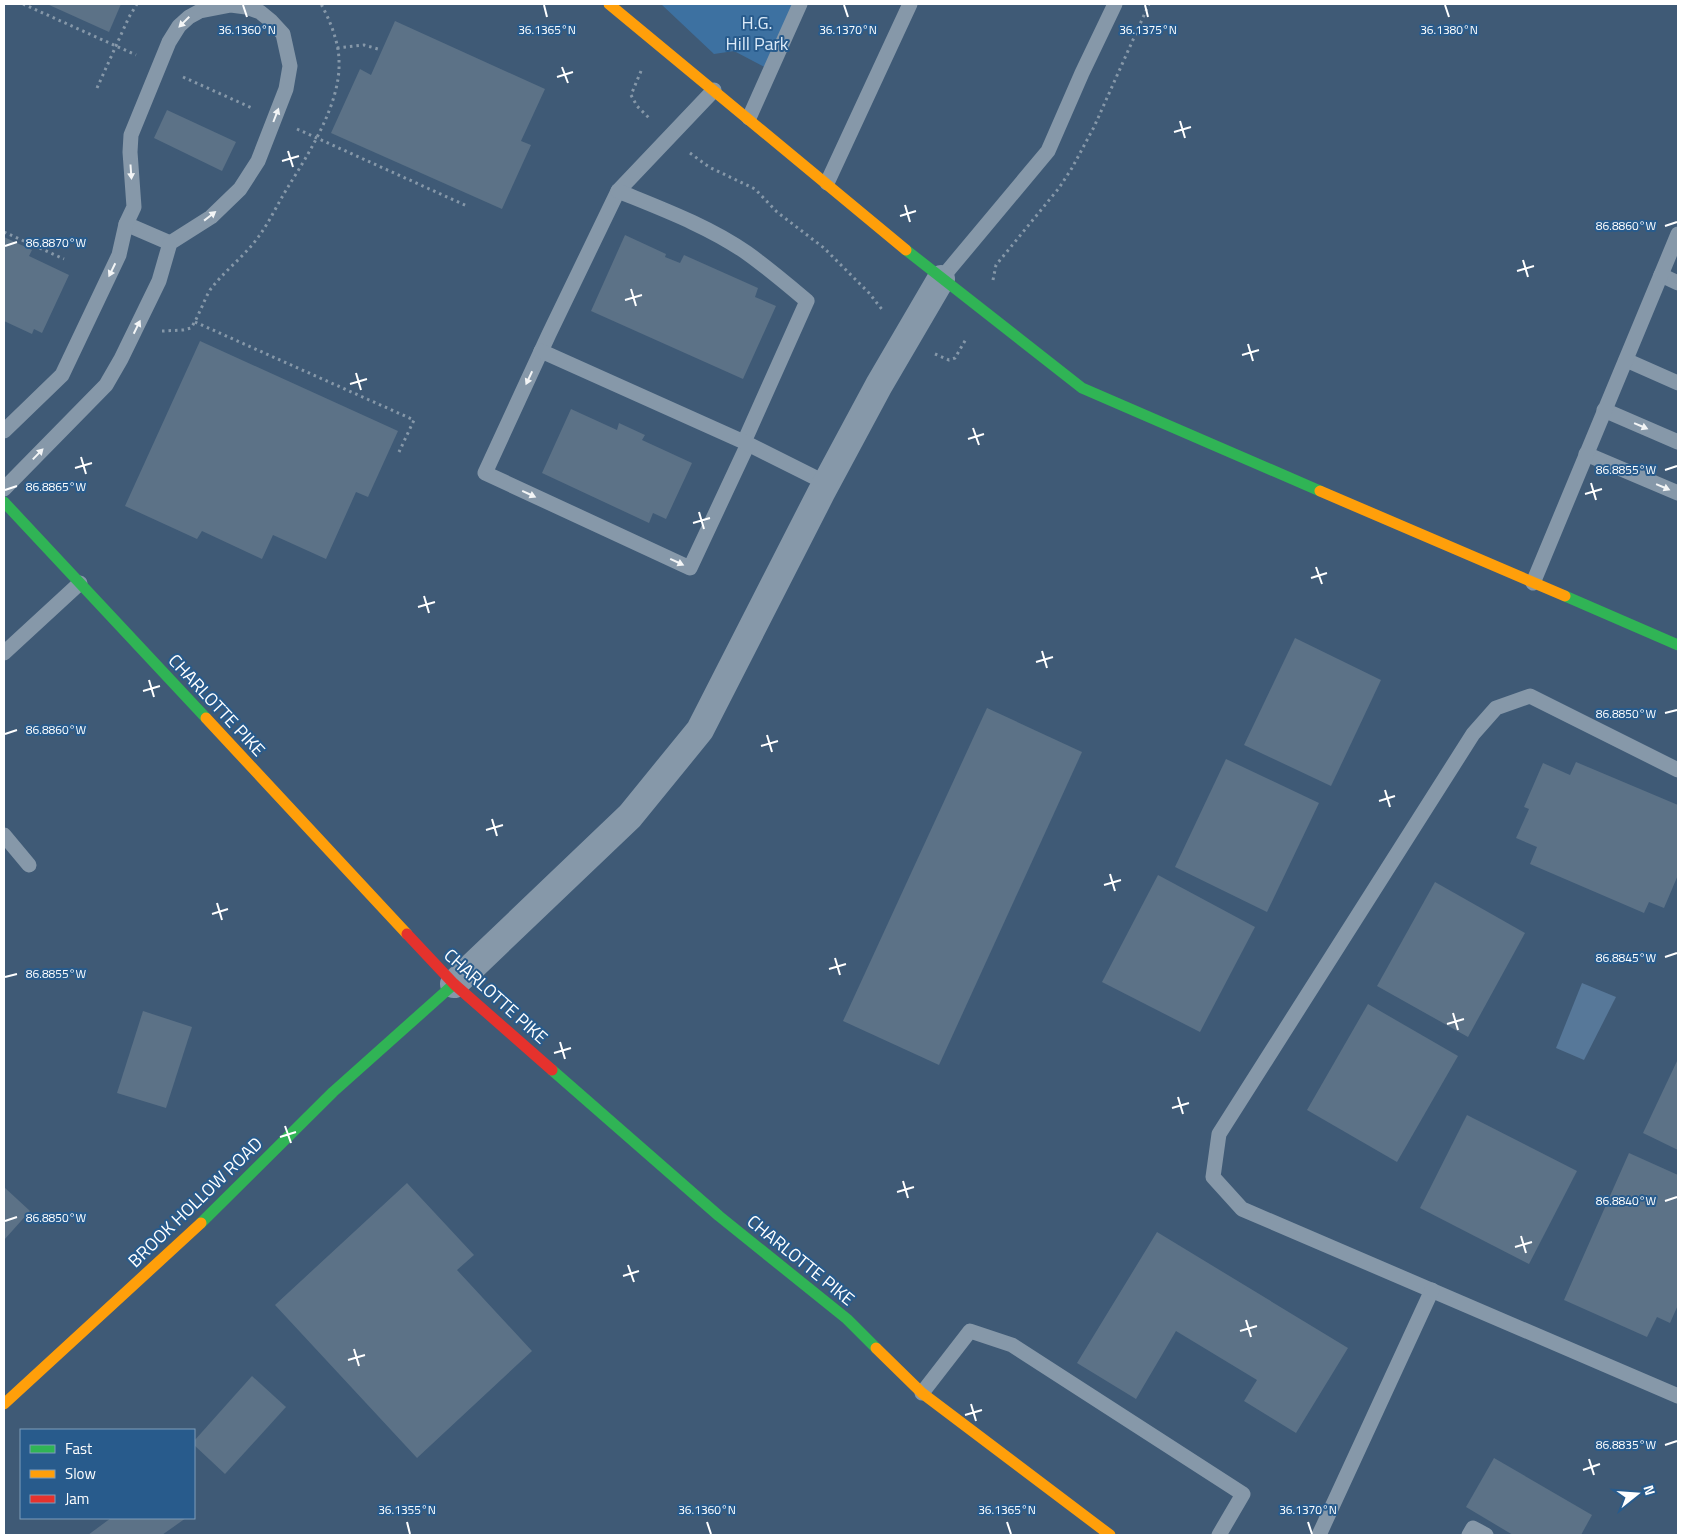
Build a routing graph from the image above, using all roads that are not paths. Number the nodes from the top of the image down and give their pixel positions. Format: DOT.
graph roads {
  1 [pos="609,4"];
  2 [pos="800,4"];
  3 [pos="910,4"];
  4 [pos="1115,4"];
  5 [pos="714,90"];
  6 [pos="749,118"];
  7 [pos="827,183"];
  8 [pos="618,191"];
  9 [pos="126,224"];
  10 [pos="1678,234"];
  11 [pos="170,244"];
  12 [pos="1661,275"];
  13 [pos="941,279"];
  14 [pos="1678,282"];
  15 [pos="541,351"];
  16 [pos="1626,360"];
  17 [pos="1678,383"];
  18 [pos="1604,410"];
  19 [pos="4,431"];
  20 [pos="1678,442"];
  21 [pos="746,443"];
  22 [pos="1586,454"];
  23 [pos="826,483"];
  24 [pos="4,489"];
  25 [pos="1678,493"];
  26 [pos="4,502"];
  27 [pos="1533,583"];
  28 [pos="80,584"];
  29 [pos="1678,645"];
  30 [pos="4,653"];
  31 [pos="1678,770"];
  32 [pos="4,835"];
  33 [pos="30,864"];
  34 [pos="454,984"];
  35 [pos="1432,1290"];
  36 [pos="922,1394"];
  37 [pos="1678,1396"];
  38 [pos="4,1404"];
  39 [pos="1110,1535"];
  40 [pos="1220,1535"];
  41 [pos="1319,1535"];
  42 [pos="1469,1535"];
  43 [pos="1486,1535"];
  1 -- 5 [label="street"];
  2 -- 6 [label="lane"];
  3 -- 7 [label="lane"];
  4 -- 13 [label="lane"];
  5 -- 6 [label="street"];
  5 -- 8 [label="lane"];
  6 -- 7 [label="street"];
  7 -- 13 [label="street"];
  8 -- 15 [label="lane"];
  8 -- 21 [label="lane"];
  9 -- 11 [label="lane"];
  11 -- 9 [label="lane, one-way"];
  9 -- 19 [label="lane, one-way"];
  10 -- 12 [label="lane"];
  24 -- 11 [label="lane, one-way"];
  12 -- 14 [label="lane"];
  12 -- 16 [label="lane"];
  13 -- 23 [label="street"];
  13 -- 27 [label="street"];
  15 -- 21 [label="lane"];
  15 -- 21 [label="lane, one-way"];
  16 -- 17 [label="lane"];
  16 -- 18 [label="lane"];
  18 -- 20 [label="lane, one-way"];
  18 -- 22 [label="lane"];
  21 -- 23 [label="lane"];
  22 -- 25 [label="lane, one-way"];
  22 -- 27 [label="lane"];
  23 -- 34 [label="street"];
  26 -- 28 [label="street, CHARLOTTE PIKE"];
  27 -- 29 [label="street"];
  28 -- 30 [label="lane"];
  28 -- 34 [label="street, CHARLOTTE PIKE"];
  31 -- 35 [label="lane"];
  32 -- 33 [label="lane"];
  34 -- 36 [label="street, CHARLOTTE PIKE"];
  34 -- 38 [label="street, BROOK HOLLOW ROAD"];
  35 -- 37 [label="lane"];
  35 -- 41 [label="lane"];
  36 -- 39 [label="street, CHARLOTTE PIKE"];
  36 -- 40 [label="lane"];
  42 -- 43 [label="lane"];
}
